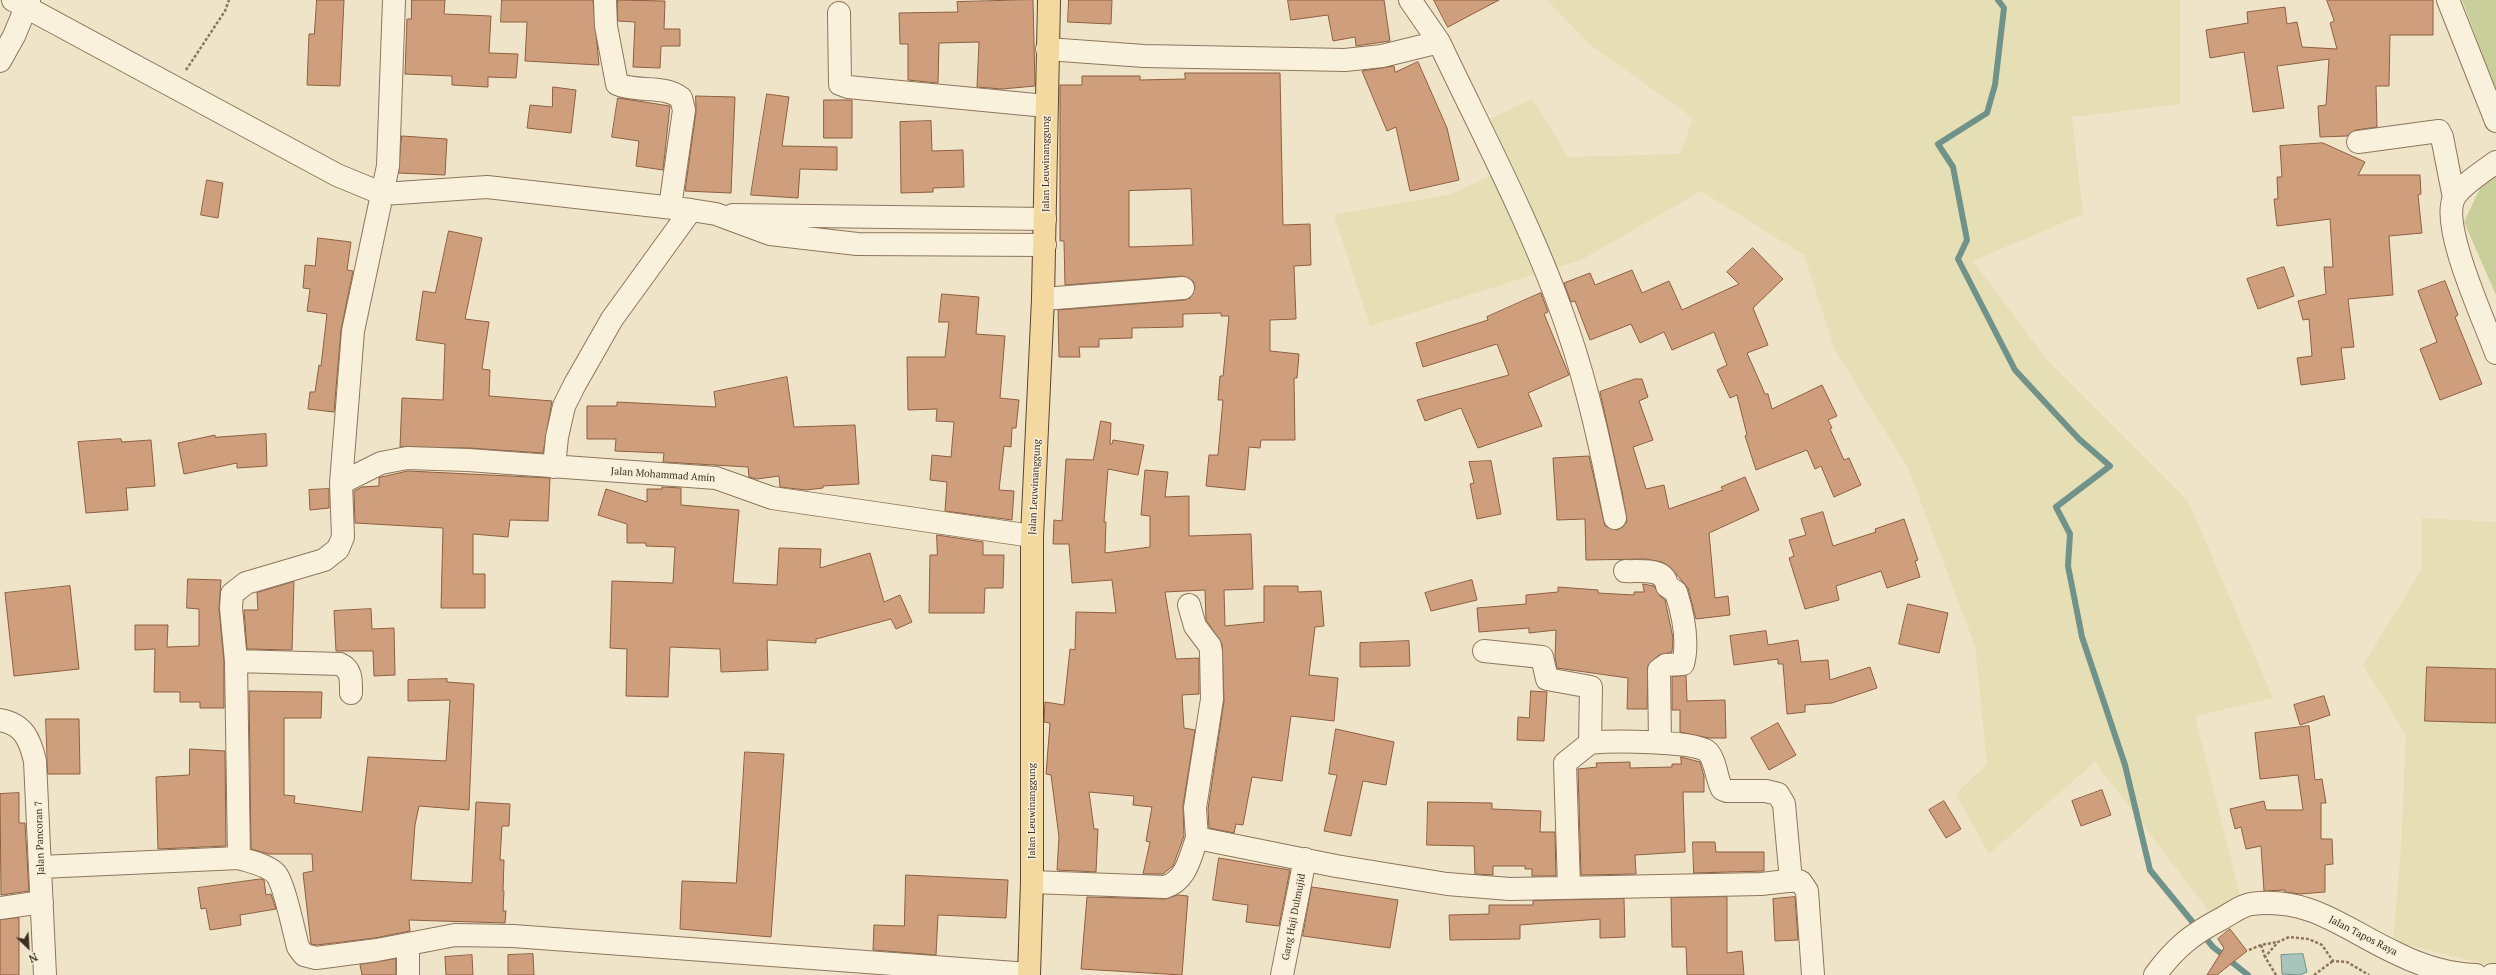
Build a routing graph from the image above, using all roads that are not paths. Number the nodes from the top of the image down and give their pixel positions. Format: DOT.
graph roads {
  1 [pos="394,0"];
  2 [pos="605,0"];
  3 [pos="1050,0"];
  4 [pos="1410,0"];
  5 [pos="2448,0"];
  6 [pos="22,2"];
  7 [pos="839,12"];
  8 [pos="1438,42"];
  9 [pos="1047,49"];
  10 [pos="0,61"];
  11 [pos="1046,106"];
  12 [pos="2496,121"];
  13 [pos="2358,142"];
  14 [pos="2496,162"];
  15 [pos="383,194"];
  16 [pos="2454,198"];
  17 [pos="680,208"];
  18 [pos="716,214"];
  19 [pos="1045,219"];
  20 [pos="1045,245"];
  21 [pos="1183,288"];
  22 [pos="1043,299"];
  23 [pos="2496,353"];
  24 [pos="554,467"];
  25 [pos="341,483"];
  26 [pos="1615,518"];
  27 [pos="1032,536"];
  28 [pos="1625,571"];
  29 [pos="1189,605"];
  30 [pos="1484,651"];
  31 [pos="236,661"];
  32 [pos="351,693"];
  33 [pos="0,720"];
  34 [pos="1590,743"];
  35 [pos="1660,743"];
  36 [pos="1197,838"];
  37 [pos="239,858"];
  38 [pos="1305,859"];
  39 [pos="41,867"];
  40 [pos="1791,881"];
  41 [pos="1032,882"];
  42 [pos="1569,887"];
  43 [pos="42,902"];
  44 [pos="0,908"];
  45 [pos="408,944"];
  46 [pos="45,975"];
  47 [pos="408,975"];
  48 [pos="1029,975"];
  49 [pos="1282,975"];
  50 [pos="1813,975"];
  51 [pos="2155,975"];
  52 [pos="2476,975"];
  53 [pos="2492,975"];
  54 [pos="2496,975"];
  1 -- 15 [label="street"];
  2 -- 17 [label="street"];
  3 -- 9 [label="main road, Jalan Leuwinanggung"];
  4 -- 8 [label="street"];
  5 -- 12 [label="street"];
  6 -- 10 [label="street"];
  6 -- 15 [label="street"];
  7 -- 11 [label="street"];
  8 -- 9 [label="street"];
  8 -- 26 [label="street"];
  9 -- 11 [label="main road, Jalan Leuwinanggung"];
  11 -- 19 [label="main road, Jalan Leuwinanggung"];
  13 -- 16 [label="street"];
  14 -- 16 [label="street"];
  15 -- 17 [label="street"];
  15 -- 25 [label="street"];
  16 -- 23 [label="street"];
  17 -- 18 [label="street"];
  17 -- 24 [label="street"];
  18 -- 19 [label="street"];
  18 -- 20 [label="street"];
  19 -- 20 [label="main road, Jalan Leuwinanggung"];
  20 -- 22 [label="main road, Jalan Leuwinanggung"];
  21 -- 22 [label="street"];
  22 -- 27 [label="main road, Jalan Leuwinanggung"];
  24 -- 25 [label="street, Jalan Mohammad Amin"];
  24 -- 27 [label="street, Jalan Mohammad Amin"];
  25 -- 31 [label="street"];
  27 -- 41 [label="main road, Jalan Leuwinanggung"];
  28 -- 35 [label="street"];
  29 -- 36 [label="street"];
  30 -- 34 [label="street"];
  31 -- 32 [label="street"];
  31 -- 37 [label="street"];
  33 -- 39 [label="street, Jalan Pancoran 7"];
  34 -- 35 [label="street"];
  34 -- 42 [label="street"];
  35 -- 40 [label="street"];
  36 -- 38 [label="street"];
  36 -- 41 [label="street"];
  37 -- 39 [label="street"];
  37 -- 45 [label="street"];
  38 -- 42 [label="street"];
  38 -- 49 [label="street, Gang Haji Dulmujid"];
  39 -- 43 [label="street, Jalan Pancoran 7"];
  40 -- 42 [label="street"];
  40 -- 50 [label="street"];
  41 -- 48 [label="main road, Jalan Leuwinanggung"];
  43 -- 44 [label="street"];
  43 -- 46 [label="street, Jalan Pancoran 7"];
  45 -- 47 [label="street"];
  45 -- 48 [label="street"];
  51 -- 52 [label="street, Jalan Tapos Raya"];
  53 -- 54 [label="street"];
}
